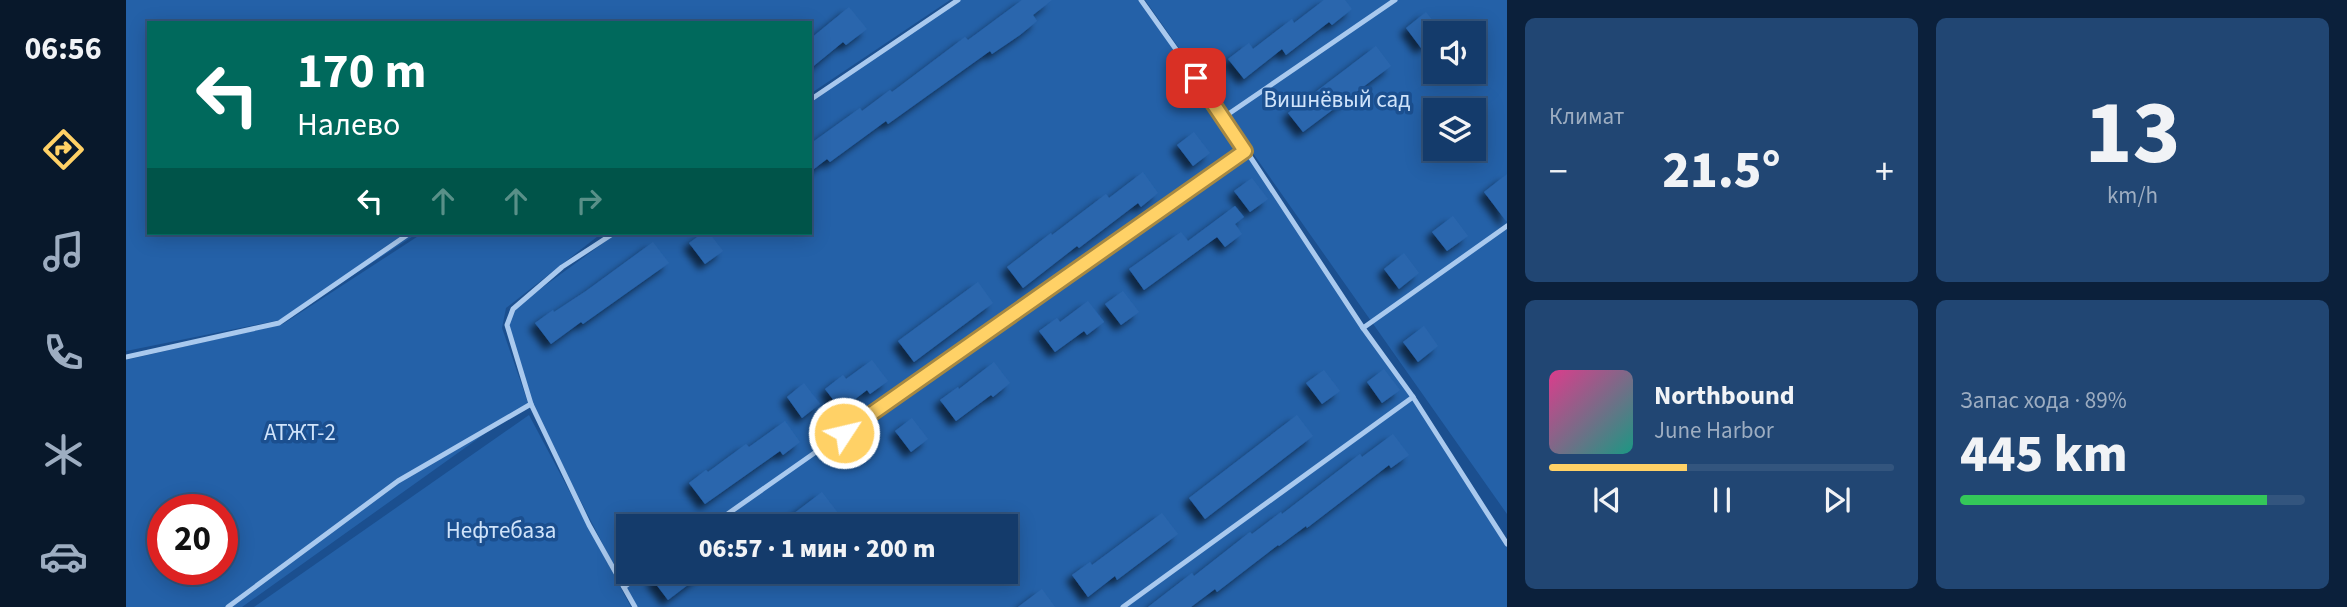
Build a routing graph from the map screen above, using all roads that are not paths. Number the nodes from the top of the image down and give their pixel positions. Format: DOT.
graph roads {
  1 [pos="958,0"];
  2 [pos="1141,0"];
  3 [pos="1395,0"];
  4 [pos="812,99"];
  5 [pos="1224,117"];
  6 [pos="1245,151"];
  7 [pos="1507,226"];
  8 [pos="407,235"];
  9 [pos="611,235"];
  10 [pos="1363,328"];
  11 [pos="126,357"];
  12 [pos="1413,397"];
  13 [pos="531,404"];
  14 [pos="728,514"];
  15 [pos="1507,544"];
  16 [pos="628,584"];
  17 [pos="624,587"];
  18 [pos="228,607"];
  19 [pos="635,607"];
  20 [pos="1123,607"];
  1 -- 4 [label="lane"];
  2 -- 5 [label="lane"];
  3 -- 5 [label="lane"];
  5 -- 6 [label="lane"];
  6 -- 10 [label="lane"];
  6 -- 14 [label="lane"];
  7 -- 10 [label="lane"];
  8 -- 11 [label="lane"];
  9 -- 13 [label="lane"];
  10 -- 12 [label="lane"];
  12 -- 15 [label="lane"];
  12 -- 20 [label="lane"];
  13 -- 17 [label="lane"];
  13 -- 18 [label="lane"];
  16 -- 17 [label="lane"];
  17 -- 19 [label="lane"];
}
